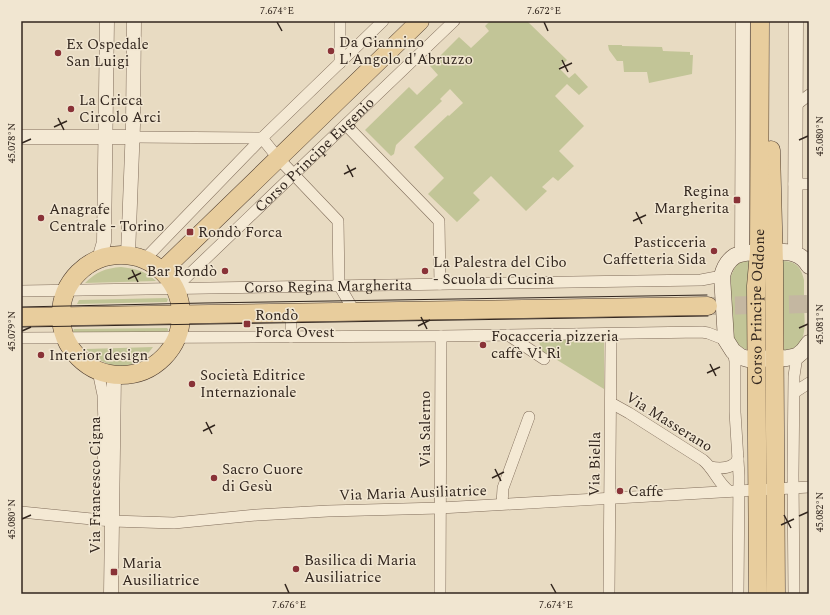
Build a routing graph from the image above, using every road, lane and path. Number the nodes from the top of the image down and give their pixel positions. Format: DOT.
graph roads {
  1 [pos="107,21"];
  2 [pos="134,21"];
  3 [pos="340,21"];
  4 [pos="383,21"];
  5 [pos="420,21"];
  6 [pos="454,21"];
  7 [pos="744,21"];
  8 [pos="760,21"];
  9 [pos="772,21"];
  10 [pos="796,21"];
  11 [pos="340,63"];
  12 [pos="809,95"];
  13 [pos="802,104"];
  14 [pos="346,125"];
  15 [pos="21,137"];
  16 [pos="105,137"];
  17 [pos="132,137"];
  18 [pos="262,138"];
  19 [pos="278,158"];
  20 [pos="294,175"];
  21 [pos="794,184"];
  22 [pos="809,184"];
  23 [pos="758,252"];
  24 [pos="795,253"];
  25 [pos="136,257"];
  26 [pos="99,259"];
  27 [pos="809,266"];
  28 [pos="162,271"];
  29 [pos="722,276"];
  30 [pos="440,284"];
  31 [pos="339,285"];
  32 [pos="175,288"];
  33 [pos="66,290"];
  34 [pos="21,291"];
  35 [pos="708,306"];
  36 [pos="354,311"];
  37 [pos="291,312"];
  38 [pos="181,314"];
  39 [pos="60,316"];
  40 [pos="21,317"];
  41 [pos="611,334"];
  42 [pos="508,335"];
  43 [pos="441,336"];
  44 [pos="177,337"];
  45 [pos="291,337"];
  46 [pos="21,338"];
  47 [pos="64,338"];
  48 [pos="729,346"];
  49 [pos="804,350"];
  50 [pos="544,359"];
  51 [pos="766,359"];
  52 [pos="106,373"];
  53 [pos="809,384"];
  54 [pos="795,392"];
  55 [pos="611,403"];
  56 [pos="529,416"];
  57 [pos="738,459"];
  58 [pos="710,467"];
  59 [pos="809,487"];
  60 [pos="793,488"];
  61 [pos="767,490"];
  62 [pos="734,491"];
  63 [pos="610,498"];
  64 [pos="502,504"];
  65 [pos="440,508"];
  66 [pos="21,512"];
  67 [pos="107,520"];
  68 [pos="111,594"];
  69 [pos="440,594"];
  70 [pos="609,594"];
  71 [pos="738,594"];
  72 [pos="758,594"];
  73 [pos="776,594"];
  74 [pos="794,594"];
  1 -- 16 [label="street"];
  2 -- 17 [label="street"];
  3 -- 11 [label="street"];
  4 -- 11 [label="street"];
  5 -- 19 [label="main road, Corso Principe Eugenio"];
  6 -- 14 [label="street, Corso Principe Eugenio"];
  7 -- 23 [label="street, Corso Principe Oddone"];
  8 -- 23 [label="main road, Corso Principe Oddone"];
  9 -- 23 [label="main road, Corso Principe Oddone"];
  10 -- 13 [label="street"];
  11 -- 18 [label="street"];
  12 -- 13 [label="street"];
  13 -- 21 [label="street"];
  14 -- 20 [label="street, Corso Principe Eugenio"];
  14 -- 30 [label="street"];
  15 -- 16 [label="street"];
  16 -- 17 [label="street"];
  16 -- 26 [label="street"];
  17 -- 18 [label="street"];
  17 -- 25 [label="street"];
  18 -- 19 [label="street"];
  18 -- 25 [label="street"];
  19 -- 20 [label="street"];
  19 -- 28 [label="main road, Corso Principe Eugenio"];
  20 -- 31 [label="street"];
  20 -- 32 [label="street, Corso Principe Eugenio"];
  21 -- 22 [label="street"];
  21 -- 24 [label="street"];
  23 -- 24 [label="main road"];
  23 -- 29 [label="main road"];
  23 -- 51 [label="main road, Corso Principe Oddone"];
  24 -- 27 [label="main road"];
  25 -- 26 [label="main road"];
  25 -- 28 [label="main road"];
  26 -- 33 [label="main road"];
  28 -- 32 [label="main road"];
  29 -- 30 [label="street, Corso Regina Margherita"];
  29 -- 48 [label="main road, Corso Principe Oddone"];
  30 -- 31 [label="street, Corso Regina Margherita"];
  31 -- 32 [label="street, Corso Regina Margherita"];
  31 -- 36 [label="street"];
  32 -- 33 [label="street, Corso Regina Margherita"];
  32 -- 38 [label="main road"];
  33 -- 34 [label="street, Corso Regina Margherita"];
  33 -- 39 [label="main road"];
  35 -- 36 [label="main road, Corso Regina Margherita"];
  36 -- 37 [label="main road, Corso Regina Margherita"];
  37 -- 38 [label="main road, Corso Regina Margherita"];
  37 -- 45 [label="street, Corso Regina Margherita"];
  38 -- 39 [label="main road, Corso Regina Margherita"];
  38 -- 44 [label="main road"];
  39 -- 40 [label="main road, Corso Regina Margherita"];
  39 -- 47 [label="main road"];
  41 -- 42 [label="street"];
  41 -- 48 [label="street"];
  41 -- 55 [label="street, Via Biella"];
  42 -- 43 [label="street"];
  42 -- 50 [label="street"];
  43 -- 45 [label="street"];
  43 -- 65 [label="street, Via Salerno"];
  44 -- 45 [label="street"];
  44 -- 47 [label="street"];
  44 -- 52 [label="main road"];
  46 -- 47 [label="street"];
  47 -- 52 [label="main road"];
  48 -- 51 [label="main road"];
  48 -- 57 [label="street, Corso Principe Oddone"];
  49 -- 51 [label="main road"];
  49 -- 54 [label="street"];
  51 -- 61 [label="main road, Corso Principe Oddone"];
  52 -- 67 [label="street, Via Francesco Cigna"];
  53 -- 54 [label="street"];
  54 -- 60 [label="street"];
  55 -- 58 [label="street, Via Masserano"];
  55 -- 63 [label="street, Via Biella"];
  56 -- 64 [label="street"];
  57 -- 58 [label="street, Via Masserano"];
  57 -- 62 [label="street, Corso Principe Oddone"];
  58 -- 62 [label="street, Via Masserano"];
  59 -- 60 [label="street, Via Maria Ausiliatrice"];
  60 -- 61 [label="street, Via Maria Ausiliatrice"];
  60 -- 74 [label="street"];
  61 -- 62 [label="street, Via Maria Ausiliatrice"];
  61 -- 72 [label="main road, Corso Principe Oddone"];
  61 -- 73 [label="main road, Corso Principe Oddone"];
  62 -- 63 [label="street, Via Maria Ausiliatrice"];
  62 -- 71 [label="street, Corso Principe Oddone"];
  63 -- 64 [label="street, Via Maria Ausiliatrice"];
  63 -- 70 [label="street, Via Biella"];
  64 -- 65 [label="street, Via Maria Ausiliatrice"];
  65 -- 67 [label="street, Via Maria Ausiliatrice"];
  65 -- 69 [label="street, Via Salerno"];
  66 -- 67 [label="street, Via Maria Ausiliatrice"];
  67 -- 68 [label="street, Via Francesco Cigna"];
}
